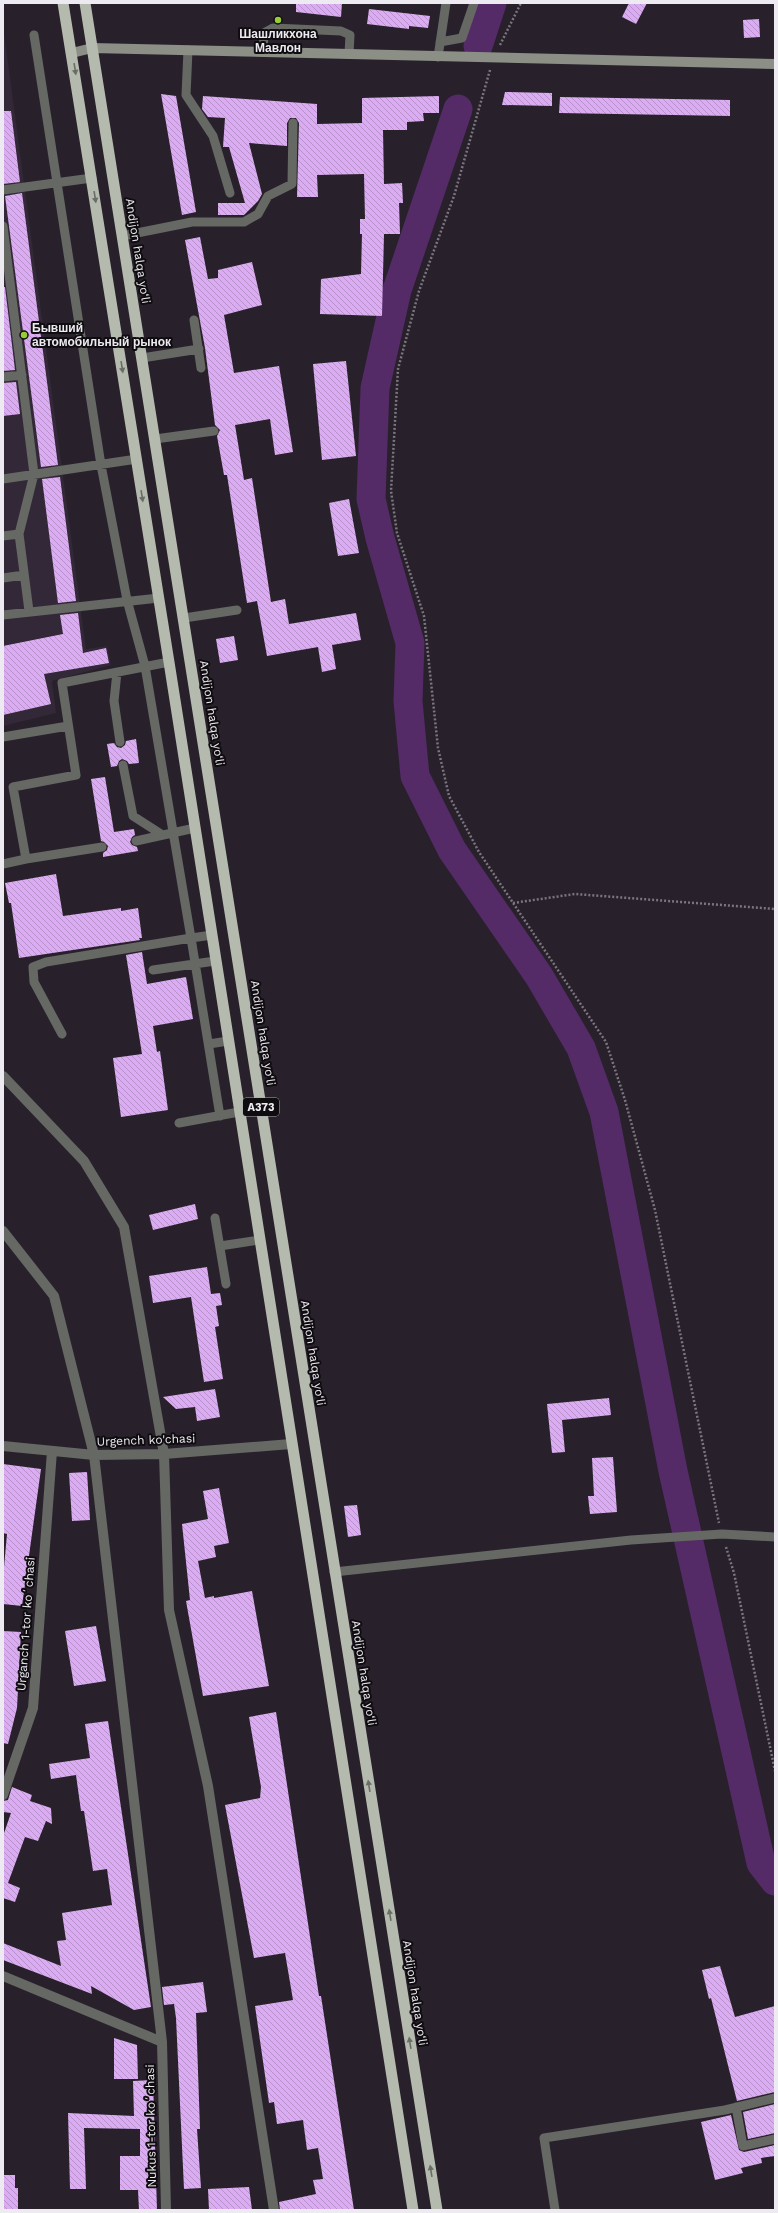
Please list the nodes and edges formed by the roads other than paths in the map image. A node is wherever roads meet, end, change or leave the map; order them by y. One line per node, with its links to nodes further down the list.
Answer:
1 (63, 3): 10 (highway, A373)
2 (85, 3): 7 (highway, Andijon halqa yo‘li / A373)
3 (446, 3): 6 (lane)
4 (474, 3): 6 (lane)
5 (34, 35): 16 (lane)
6 (440, 42): 12 (lane)
7 (92, 48): 8 (main road); 10 (main road); 20 (highway, Andijon halqa yo‘li / A373)
8 (188, 50): 9 (main road); 18 (lane)
9 (262, 52): 11 (main road); 11 (lane)
10 (72, 53): 15 (highway, A373, one-way to 15)
11 (349, 54): 12 (main road)
12 (438, 57): 13 (main road)
13 (775, 64)
14 (292, 123): 20 (lane)
15 (92, 178): 16 (lane); 29 (highway, A373, one-way to 29)
16 (57, 183): 17 (lane); 30 (lane)
17 (3, 190)
18 (230, 193)
19 (3, 226): 25 (lane)
20 (122, 236): 23 (highway, Andijon halqa yo‘li / A373)
21 (194, 320): 22 (lane)
22 (198, 349): 23 (lane); 24 (lane)
23 (142, 358): 28 (highway, Andijon halqa yo‘li / A373)
24 (201, 368)
25 (22, 375): 26 (lane); 31 (lane)
26 (3, 377)
27 (214, 430): 28 (lane)
28 (155, 439): 42 (highway, Andijon halqa yo‘li / A373)
29 (137, 459): 30 (lane); 37 (highway, A373, one-way to 37)
30 (101, 465): 31 (lane); 38 (lane)
31 (34, 474): 32 (lane); 33 (lane)
32 (3, 479)
33 (19, 534): 34 (lane); 35 (lane)
34 (3, 536)
35 (24, 575): 36 (lane); 40 (lane)
36 (3, 578)
37 (159, 598): 38 (lane); 43 (highway, A373)
38 (127, 600): 40 (lane); 44 (lane)
39 (236, 610): 42 (lane)
40 (29, 611): 41 (lane)
41 (3, 615)
42 (184, 618): 82 (highway, Andijon halqa yo‘li / A373)
43 (169, 662): 44 (lane); 52 (highway, A373)
44 (144, 666): 45 (lane); 53 (lane)
45 (118, 672): 46 (lane); 48 (lane)
46 (68, 726): 47 (lane); 50 (lane)
47 (3, 737)
48 (120, 742)
49 (124, 765): 54 (lane)
50 (13, 787): 51 (lane); 57 (lane)
51 (3, 789)
52 (195, 828): 53 (lane); 59 (highway, A373)
53 (173, 832): 54 (lane); 60 (lane)
54 (161, 834): 55 (lane)
55 (136, 841)
56 (102, 847): 57 (lane)
57 (26, 859): 58 (lane)
58 (3, 864)
59 (212, 935): 60 (lane); 61 (highway, A373)
60 (192, 938): 62 (lane); 64 (lane)
61 (216, 961): 62 (lane); 65 (highway, A373)
62 (196, 964): 63 (lane); 66 (lane)
63 (153, 970)
64 (62, 1034)
65 (228, 1041): 66 (lane); 68 (highway, A373)
66 (209, 1044): 69 (lane)
67 (3, 1076): 79 (street)
68 (239, 1112): 69 (lane); 73 (highway, A373)
69 (220, 1116): 70 (lane)
70 (179, 1123)
71 (215, 1218): 74 (lane)
72 (3, 1231): 80 (street, Nukus 1-tor koʻchasi)
73 (259, 1240): 74 (lane); 76 (highway, A373)
74 (220, 1246): 75 (lane)
75 (226, 1284)
76 (291, 1444): 79 (street, Urgench ko'chasi); 91 (highway, A373)
77 (3, 1446): 78 (street, Urgench ko'chasi)
78 (52, 1451): 80 (street, Urgench ko'chasi); 83 (street, Urganch 1-tor koʻchasi)
79 (164, 1454): 80 (street, Urgench ko'chasi); 90 (street)
80 (94, 1455): 85 (street, Nukus 1-tor koʻchasi)
81 (775, 1537): 82 (lane)
82 (334, 1572): 92 (highway, Andijon halqa yo‘li / A373, one-way to 82)
83 (3, 1795)
84 (3, 1976): 85 (street)
85 (162, 2042): 89 (street, Nukus 1-tor koʻchasi)
86 (775, 2098): 87 (lane)
87 (736, 2107): 88 (lane); 93 (lane)
88 (775, 2139)
89 (166, 2210)
90 (274, 2210)
91 (413, 2210)
92 (437, 2210)
93 (555, 2210)

